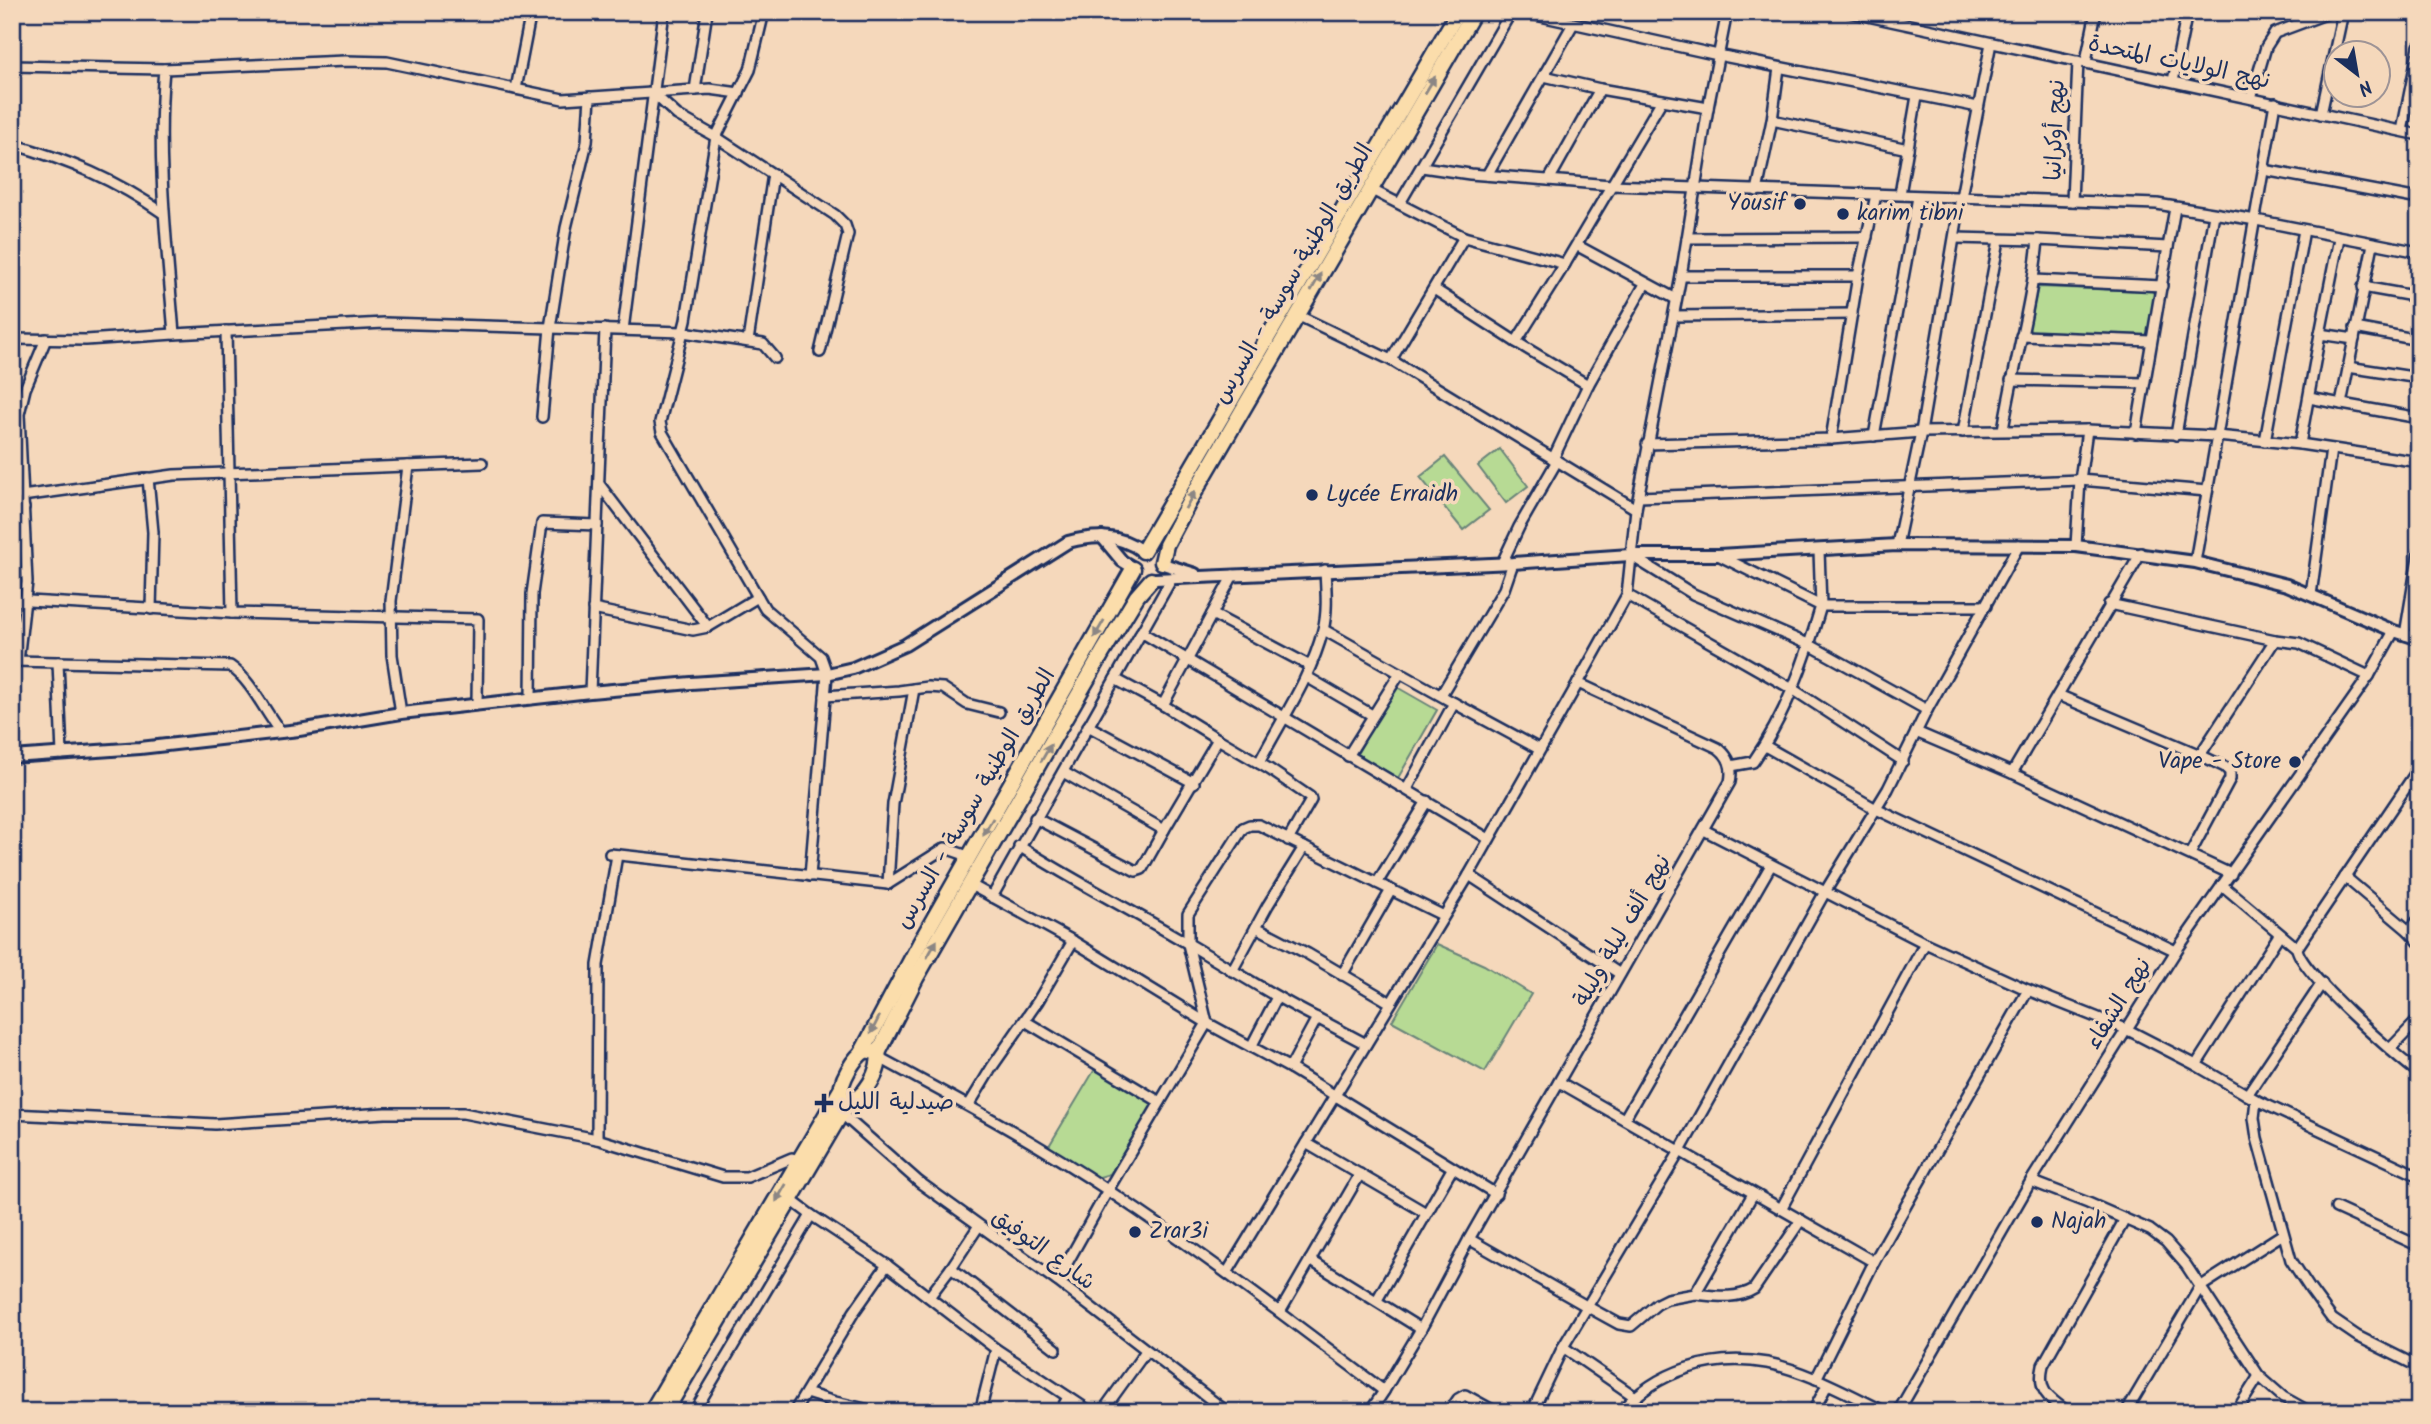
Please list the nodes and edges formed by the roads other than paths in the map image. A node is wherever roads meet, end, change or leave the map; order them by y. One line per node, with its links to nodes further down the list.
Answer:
1 (531, 12): 25 (street)
2 (664, 12): 28 (street)
3 (708, 12): 27 (street)
4 (765, 12): 29 (street)
5 (1458, 12): 151 (highway, الطريق الوطنية سوسة - السرس)
6 (1474, 12): 50 (highway, الطريق الوطنية سوسة - السرس, one-way to 6)
7 (1511, 12): 44 (street)
8 (1522, 12): 15 (street)
9 (1727, 12): 18 (street)
10 (1849, 12): 16 (street, نهج الولايات المتحدة)
11 (2096, 12): 19 (street, نهج أوكرانيا)
12 (2187, 12): 24 (street)
13 (2331, 12): 32 (street)
14 (2343, 12): 37 (street)
15 (1573, 24): 18 (street); 23 (street)
16 (1991, 43): 19 (street, نهج الولايات المتحدة); 35 (street)
17 (2419, 46): 39 (street)
18 (1718, 55): 21 (street); 36 (street)
19 (2082, 61): 24 (street, نهج الولايات المتحدة); 58 (street, نهج أوكرانيا)
20 (12, 66): 22 (street)
21 (1779, 68): 30 (street); 38 (street)
22 (164, 69): 25 (street); 61 (street)
23 (1544, 76): 26 (street); 47 (street)
24 (2173, 81): 32 (street, نهج الولايات المتحدة)
25 (516, 89): 31 (street)
26 (1600, 89): 33 (street); 48 (street)
27 (695, 90): 28 (street); 29 (street)
28 (653, 93): 31 (street); 41 (street); 92 (street)
29 (738, 93): 41 (street)
30 (1917, 96): 35 (street); 43 (street)
31 (590, 97): 89 (street)
32 (2251, 98): 34 (street, نهج الولايات المتحدة)
33 (1662, 100): 36 (street); 49 (street)
34 (2275, 103): 37 (street, نهج الولايات المتحدة); 45 (street)
35 (1978, 107): 56 (street)
36 (1708, 108): 51 (street)
37 (2321, 114): 39 (street, نهج الولايات المتحدة)
38 (1772, 120): 43 (street); 52 (street)
39 (2402, 131): 40 (street, نهج الولايات المتحدة)
40 (2419, 135)
41 (716, 137): 46 (street); 94 (street)
42 (12, 144): 61 (street)
43 (1908, 149): 53 (street)
44 (1423, 167): 47 (street); 59 (street)
45 (2264, 170): 57 (street); 63 (street)
46 (773, 174): 102 (street); 105 (street)
47 (1488, 175): 48 (street)
48 (1549, 180): 49 (street)
49 (1611, 185): 51 (street); 73 (street)
50 (1370, 189): 59 (street); 87 (highway, الطريق الوطنية سوسة - السرس, one-way to 50)
51 (1695, 189): 52 (street); 68 (street)
52 (1757, 191): 54 (street)
53 (1900, 194): 54 (street); 55 (street)
54 (1876, 195): 66 (street)
55 (1918, 197): 56 (street); 123 (street)
56 (1961, 197): 58 (street); 69 (street)
57 (2419, 199)
58 (2073, 201): 60 (street)
59 (1400, 203): 65 (street)
60 (2175, 208): 62 (street); 74 (street)
61 (163, 213): 95 (street)
62 (2214, 214): 63 (street); 122 (street)
63 (2256, 220): 64 (street); 124 (street)
64 (2304, 230): 67 (street); 126 (street)
65 (1464, 237): 76 (street); 83 (street)
66 (1867, 237): 68 (street); 78 (street)
67 (2339, 237): 72 (street); 96 (street)
68 (1687, 238): 77 (street)
69 (1955, 238): 70 (street); 119 (street)
70 (1999, 240): 71 (street); 120 (street)
71 (2038, 240): 74 (street); 79 (street)
72 (2373, 244): 75 (street); 82 (street)
73 (1578, 246): 76 (street); 80 (street)
74 (2168, 247): 81 (street)
75 (2419, 252)
76 (1566, 264): 104 (street)
77 (1681, 276): 78 (street); 85 (street)
78 (1858, 276): 86 (street)
79 (2034, 280): 81 (street); 97 (street)
80 (1645, 284): 85 (street); 112 (street)
81 (2162, 286): 103 (street)
82 (2363, 287): 84 (street); 90 (street)
83 (1434, 289): 104 (street); 107 (street)
84 (2419, 297)
85 (1676, 299): 88 (street)
86 (1852, 314): 88 (street); 125 (street)
87 (1297, 316): 107 (street); 158 (highway, الطريق الوطنية سوسة - السرس, one-way to 87)
88 (1674, 317): 127 (street)
89 (550, 328): 91 (street); 93 (street); 115 (street)
90 (2355, 328): 100 (street); 101 (street)
91 (605, 330): 92 (street); 138 (street)
92 (623, 330): 94 (street)
93 (226, 331): 95 (street); 135 (street)
94 (683, 332): 102 (street); 168 (street)
95 (174, 334): 99 (street)
96 (2320, 334): 100 (street); 113 (street)
97 (2021, 337): 103 (street); 110 (street)
98 (12, 339): 99 (street)
99 (46, 339): 133 (street)
100 (2354, 339): 108 (street)
101 (2419, 340)
102 (748, 341): 106 (street)
103 (2151, 341): 111 (street)
104 (1516, 342): 112 (street)
105 (820, 352)
106 (775, 358)
107 (1391, 360): 130 (street)
108 (2348, 367): 109 (street); 114 (street)
109 (2419, 378)
110 (2011, 380): 111 (street); 117 (street)
111 (2144, 383): 121 (street)
112 (1588, 384): 130 (street)
113 (2309, 398): 114 (street); 128 (street)
114 (2341, 404): 116 (street)
115 (542, 417)
116 (2419, 418)
117 (2003, 430): 118 (street); 120 (street)
118 (2087, 430): 121 (street); 137 (street)
119 (1921, 432): 120 (street); 123 (street); 139 (street)
120 (1963, 432)
121 (2136, 433): 122 (street)
122 (2176, 435): 124 (street)
123 (1874, 436): 125 (street)
124 (2217, 436): 126 (street); 140 (street)
125 (1831, 439): 127 (street)
126 (2265, 441): 128 (street)
127 (1647, 444): 142 (street)
128 (2300, 444): 129 (street)
129 (2331, 449): 131 (street); 167 (street)
130 (1555, 460): 144 (street); 159 (street)
131 (2419, 462)
132 (482, 463): 134 (street)
133 (16, 466): 141 (street)
134 (408, 466): 135 (street); 178 (street)
135 (229, 472): 136 (street); 176 (street)
136 (148, 478): 141 (street); 174 (street)
137 (2080, 481): 139 (street); 140 (street); 150 (street)
138 (598, 483): 146 (street); 179 (street)
139 (1908, 489): 142 (street); 148 (street)
140 (2207, 491): 157 (street)
141 (22, 496): 143 (street)
142 (1639, 497): 144 (street)
143 (24, 508): 145 (street); 170 (street)
144 (1636, 509): 155 (street)
145 (12, 516)
146 (597, 525): 175 (street); 202 (street)
147 (1102, 537): 151 (street); 160 (street); 191 (street)
148 (1897, 545): 149 (street); 152 (street)
149 (2019, 545): 150 (street); 173 (street)
150 (2076, 546): 154 (street)
151 (1142, 551): 158 (highway); 160 (highway)
152 (1819, 551): 156 (street); 172 (street)
153 (2419, 551): 182 (street, نهج الشفاء)
154 (2141, 553): 157 (street); 171 (street)
155 (1630, 555): 156 (street); 159 (street); 166 (street); 185 (street)
156 (1718, 555): 172 (street)
157 (2194, 562): 167 (street)
158 (1162, 563): 162 (street); 165 (highway)
159 (1507, 563): 161 (street); 199 (street)
160 (1132, 568): 165 (highway); 239 (highway, الطريق الوطنية سوسة - السرس, one-way to 239)
161 (1325, 570): 163 (street); 180 (street)
162 (1201, 575): 163 (street); 164 (street)
163 (1233, 575): 177 (street)
164 (1172, 578): 165 (street); 181 (street)
165 (1153, 579): 247 (highway, الطريق الوطنية سوسة - السرس, one-way to 165)
166 (1627, 595): 195 (street); 197 (street)
167 (2311, 595): 182 (street)
168 (758, 597): 179 (street); 191 (street)
169 (12, 600): 170 (street)
170 (26, 601): 174 (street); 187 (street)
171 (2109, 604): 184 (street); 200 (street)
172 (1821, 606): 173 (street); 185 (street)
173 (1986, 606): 206 (street)
174 (151, 609): 176 (street)
175 (593, 609): 179 (street); 198 (street)
176 (232, 613): 178 (street)
177 (1212, 614): 186 (street); 189 (street)
178 (391, 616): 204 (street); 208 (street)
179 (708, 627)
180 (1324, 630): 189 (street); 190 (street)
181 (1141, 632): 186 (street); 194 (street)
182 (2399, 633): 183 (street); 192 (street, نهج الشفاء)
183 (2419, 639)
184 (2275, 640): 192 (street); 218 (street)
185 (1810, 645): 197 (street); 206 (street)
186 (1186, 659): 205 (street); 210 (street)
187 (15, 662): 188 (street)
188 (58, 662): 212 (street); 217 (street)
189 (1310, 666): 193 (street)
190 (1400, 673): 199 (street); 209 (street)
191 (827, 674): 198 (street); 201 (street)
192 (2369, 676): 241 (street, نهج الشفاء)
193 (1307, 677): 209 (street); 210 (street)
194 (1115, 679): 205 (street); 211 (street)
195 (1578, 683): 216 (street); 223 (street)
196 (914, 689): 201 (street); 207 (street); 246 (street)
197 (1794, 690): 215 (street); 221 (street)
198 (590, 692): 202 (street)
199 (1441, 695): 203 (street)
200 (2058, 695): 218 (street); 226 (street)
201 (825, 696): 243 (street)
202 (531, 698): 204 (street)
203 (1454, 703): 216 (street); 228 (street)
204 (477, 704): 208 (street)
205 (1163, 705): 214 (street)
206 (1927, 710): 213 (street)
207 (999, 712)
208 (401, 713): 212 (street)
209 (1372, 715): 219 (street)
210 (1284, 716): 219 (street); 222 (street)
211 (1088, 726): 225 (street); 227 (street)
212 (281, 732): 217 (street)
213 (1916, 732): 221 (street); 226 (street)
214 (1218, 739): 222 (street); 227 (street)
215 (1765, 746): 223 (street); 230 (street)
216 (1539, 750): 234 (street)
217 (62, 754): 220 (street)
218 (2200, 755): 238 (street)
219 (1348, 756): 228 (street)
220 (12, 757)
221 (1903, 761): 230 (street)
222 (1259, 763): 235 (street)
223 (1731, 766): 233 (street, نهج ألف ليلة وليلة)
224 (2419, 768): 244 (street)
225 (1063, 772): 231 (street); 232 (street)
226 (2012, 773): 238 (street)
227 (1194, 783): 232 (street)
228 (1407, 789): 229 (street)
229 (1427, 801): 234 (street); 245 (street)
230 (1876, 810): 250 (street); 262 (street)
231 (1035, 818): 232 (street); 236 (street)
232 (1164, 830)
233 (1704, 830): 240 (street); 264 (street, نهج ألف ليلة وليلة)
234 (1489, 839): 242 (street)
235 (1288, 840): 237 (street); 260 (street)
236 (1019, 846): 251 (street); 260 (street)
237 (1304, 847): 245 (street); 254 (street)
238 (2190, 854): 241 (street)
239 (971, 857): 246 (street); 278 (highway, الطريق الوطنية سوسة - السرس, one-way to 278)
240 (1772, 866): 250 (street); 290 (street)
241 (2231, 874): 248 (street, نهج الشفاء)
242 (1469, 875): 252 (street); 264 (street)
243 (810, 876): 246 (street); 291 (street)
244 (2345, 877): 255 (street); 261 (street)
245 (1377, 883): 249 (street)
246 (888, 884)
247 (969, 884): 251 (street); 279 (highway, الطريق الوطنية سوسة - السرس, one-way to 247)
248 (2222, 885): 256 (street); 262 (street, نهج الشفاء)
249 (1391, 890): 252 (street); 265 (street)
250 (1825, 891): 259 (street); 293 (street)
251 (992, 897): 257 (street)
252 (1442, 915): 269 (street)
253 (2419, 919): 255 (street)
254 (1255, 927): 263 (street); 265 (street)
255 (2409, 931): 258 (street)
256 (2279, 935): 261 (street); 280 (street)
257 (1073, 941): 272 (street); 273 (street)
258 (2419, 942)
259 (1925, 943): 267 (street); 304 (street)
260 (1188, 944): 263 (street); 273 (street)
261 (2297, 948): 266 (street)
262 (2176, 951): 274 (street, نهج الشفاء)
263 (1231, 971): 268 (street)
264 (1620, 974): 283 (street, نهج ألف ليلة وليلة)
265 (1342, 975): 269 (street)
266 (2322, 983): 277 (street); 285 (street)
267 (2028, 990): 274 (street); 314 (street)
268 (1277, 997): 270 (street); 276 (street)
269 (1391, 1003): 275 (street)
270 (1317, 1018): 275 (street); 281 (street)
271 (2419, 1020): 277 (street)
272 (1025, 1021): 286 (street); 288 (street)
273 (1207, 1023): 276 (street); 286 (street)
274 (2126, 1029): 280 (street); 298 (street, نهج الشفاء)
275 (1366, 1045): 284 (street)
276 (1251, 1047): 281 (street)
277 (2390, 1049): 282 (street)
278 (862, 1052): 279 (highway); 287 (highway, الطريق الوطنية سوسة - السرس)
279 (879, 1056): 287 (highway, الطريق الوطنية سوسة - السرس); 288 (street)
280 (2196, 1065): 285 (street)
281 (1290, 1068): 284 (street)
282 (2419, 1073)
283 (1559, 1082): 290 (street); 300 (street, نهج ألف ليلة وليلة)
284 (1335, 1097): 292 (street); 295 (street)
285 (2251, 1098): 297 (street); 310 (street)
286 (1160, 1102): 299 (street)
287 (843, 1103): 294 (highway); 302 (highway); 309 (street, شارع التوفيق)
288 (969, 1105): 299 (street)
289 (12, 1114): 291 (street)
290 (1625, 1118): 293 (street)
291 (597, 1139): 294 (street)
292 (1306, 1143): 296 (street); 317 (street)
293 (1680, 1151): 301 (street); 323 (street)
294 (800, 1160): 338 (highway, one-way to 338)
295 (1452, 1168): 300 (street); 305 (street)
296 (1360, 1174): 305 (street); 313 (street)
297 (2419, 1176)
298 (2031, 1181): 307 (street); 355 (street, نهج الشفاء)
299 (1108, 1189): 317 (street); 318 (street)
300 (1496, 1194): 311 (street, نهج ألف ليلة وليلة)
301 (1753, 1194): 304 (street); 320 (street)
302 (791, 1200): 306 (street); 339 (highway)
303 (2336, 1208): 312 (street)
304 (1782, 1209): 308 (street)
305 (1426, 1213): 322 (street)
306 (811, 1215): 315 (street); 340 (street)
307 (2125, 1219): 319 (street); 356 (street)
308 (1801, 1220): 314 (street); 320 (street)
309 (978, 1227): 316 (street); 318 (street, شارع التوفيق)
310 (2283, 1234): 319 (street); 330 (street)
311 (1469, 1240): 323 (street); 325 (street, نهج ألف ليلة وليلة)
312 (2419, 1246)
313 (1310, 1260): 322 (street); 324 (street)
314 (1874, 1262): 332 (street)
315 (887, 1265): 321 (street); 335 (street)
316 (951, 1268): 321 (street); 328 (street)
317 (1227, 1273): 324 (street)
318 (1057, 1281): 329 (street, شارع التوفيق)
319 (2200, 1287): 331 (street); 357 (street)
320 (1695, 1294): 323 (street)
321 (929, 1297): 327 (street)
322 (1377, 1300): 325 (street)
323 (1588, 1307): 326 (street)
324 (1280, 1312): 334 (street)
325 (1421, 1329): 334 (street, نهج ألف ليلة وليلة)
326 (1563, 1347): 336 (street); 351 (street)
327 (996, 1349): 337 (street); 343 (street)
328 (1056, 1349)
329 (1146, 1351): 346 (street); 347 (street, شارع التوفيق)
330 (2419, 1367)
331 (2259, 1376): 358 (street); 359 (street)
332 (1816, 1379): 333 (street); 336 (street)
333 (1827, 1385): 353 (street); 354 (street)
334 (1384, 1391): 348 (street, نهج ألف ليلة وليلة)
335 (806, 1393): 341 (street); 342 (street)
336 (1634, 1396): 352 (street)
337 (1068, 1397): 344 (street); 345 (street)
338 (651, 1412)
339 (665, 1412)
340 (694, 1412)
341 (794, 1412)
342 (878, 1412)
343 (980, 1412)
344 (1060, 1412)
345 (1091, 1412)
346 (1102, 1412)
347 (1227, 1412)
348 (1370, 1412)
349 (1449, 1412): 350 (street)
350 (1496, 1412)
351 (1532, 1412)
352 (1620, 1412)
353 (1812, 1412)
354 (1886, 1412)
355 (1898, 1412)
356 (2068, 1412)
357 (2126, 1412)
358 (2236, 1412)
359 (2310, 1412)

